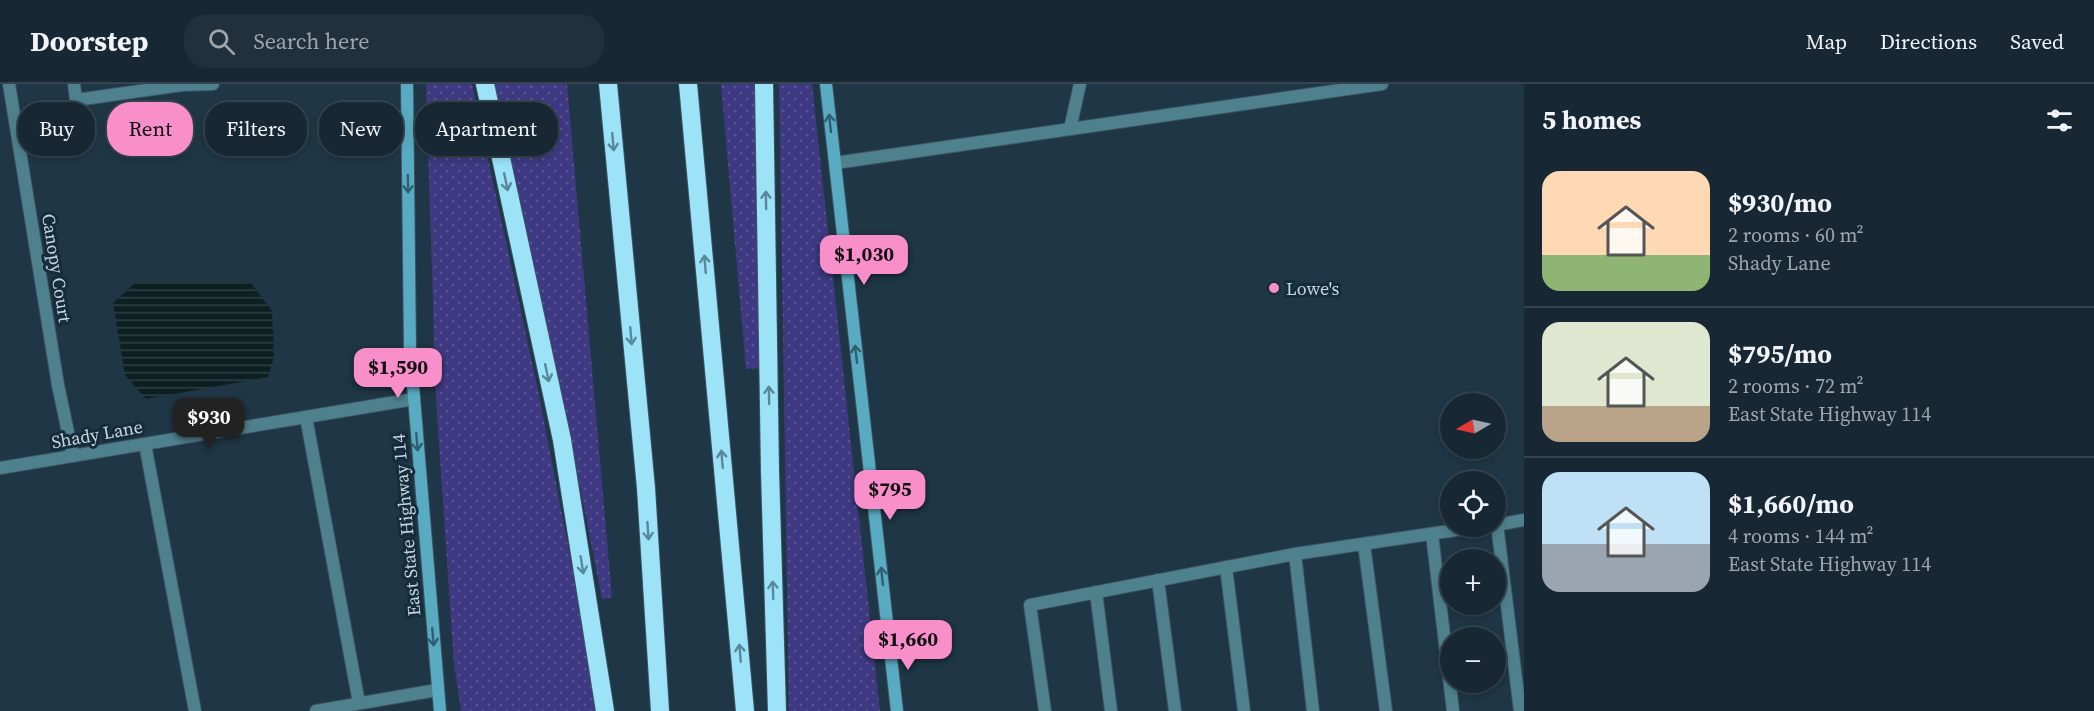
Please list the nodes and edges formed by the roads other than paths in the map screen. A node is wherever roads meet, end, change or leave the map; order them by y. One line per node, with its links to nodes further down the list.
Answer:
1 (9, 84): 18 (street, Canopy Court)
2 (74, 84): 12 (street)
3 (213, 84): 12 (street)
4 (407, 84): 15 (main road, East State Highway 114, one-way to 15)
5 (485, 84): 35 (highway, one-way to 35)
6 (608, 84): 36 (highway, one-way to 36)
7 (688, 84): 37 (highway, one-way to 7)
8 (764, 84): 38 (highway, one-way to 8)
9 (826, 84): 14 (main road, one-way to 9)
10 (1080, 84): 13 (street)
11 (1382, 84): 13 (street)
12 (153, 86)
13 (1070, 129): 14 (street)
14 (835, 163): 39 (main road, one-way to 14)
15 (414, 399): 16 (street, Shady Lane); 30 (main road, East State Highway 114, one-way to 30)
16 (306, 417): 17 (street, Shady Lane); 31 (street)
17 (145, 444): 18 (street, Shady Lane); 32 (street)
18 (73, 456): 19 (street, Shady Lane)
19 (0, 468)
20 (1524, 520): 21 (street)
21 (1506, 523)
22 (1440, 533): 23 (street)
23 (1432, 534): 25 (street); 46 (street)
24 (1498, 537): 47 (street)
25 (1364, 544): 26 (street); 45 (street)
26 (1295, 554): 27 (street); 44 (street)
27 (1226, 567): 28 (street); 43 (street)
28 (1158, 580): 29 (street); 42 (street)
29 (1096, 592): 40 (street); 41 (street)
30 (437, 690): 31 (street); 34 (main road, East State Highway 114)
31 (359, 703): 33 (street)
32 (195, 711)
33 (316, 711)
34 (440, 711)
35 (605, 711)
36 (660, 711)
37 (746, 711)
38 (777, 711)
39 (897, 711)
40 (1045, 711)
41 (1111, 711)
42 (1174, 711)
43 (1244, 711)
44 (1313, 711)
45 (1386, 711)
46 (1453, 711)
47 (1520, 711)

